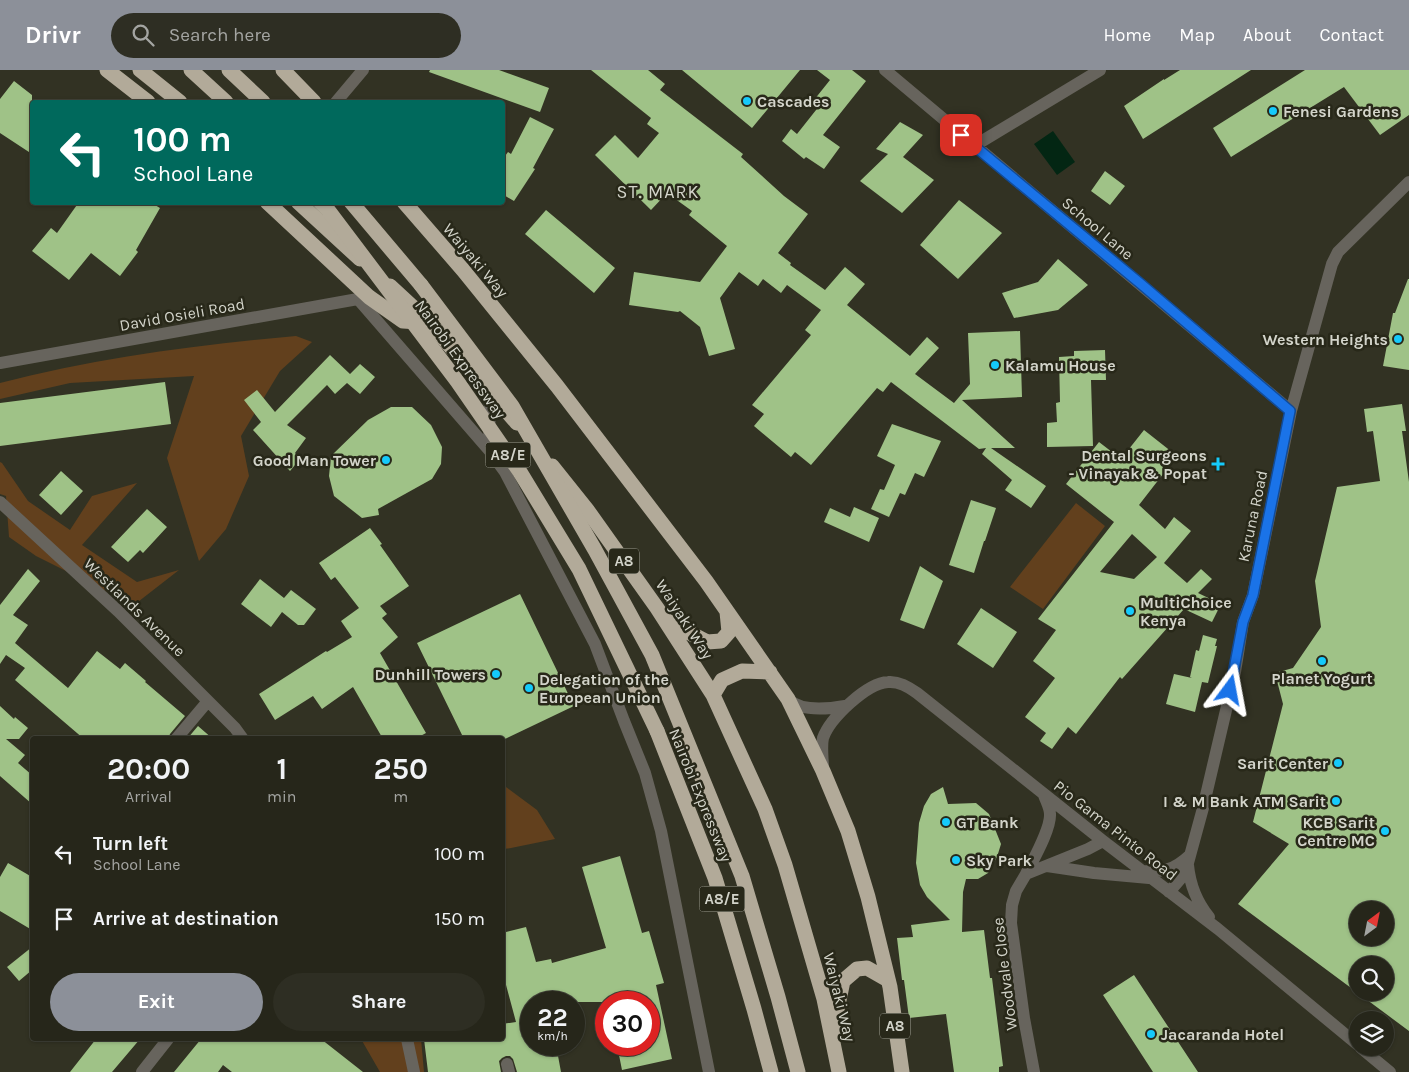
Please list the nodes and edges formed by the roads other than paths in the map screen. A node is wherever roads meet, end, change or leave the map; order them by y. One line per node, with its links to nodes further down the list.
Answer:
1 (107, 70): 9 (highway)
2 (140, 70): 10 (highway)
3 (191, 70): 11 (highway)
4 (230, 70): 12 (highway)
5 (283, 70): 13 (highway)
6 (363, 70): 14 (street)
7 (885, 70): 15 (street, School Lane)
8 (1100, 70): 15 (street)
9 (145, 100)
10 (178, 100)
11 (224, 100)
12 (261, 100)
13 (312, 100)
14 (338, 100)
15 (974, 146): 26 (street, School Lane)
16 (1409, 182): 26 (street, Karuna Road)
17 (270, 205): 22 (highway)
18 (301, 205): 23 (highway, Waiyaki Way / A8)
19 (323, 205): 56 (highway, Nairobi Expressway / A8/E, bridge)
20 (354, 205): 57 (highway, Nairobi Expressway / A8/E, bridge)
21 (407, 205): 29 (highway, Waiyaki Way / A8)
22 (364, 298): 23 (highway); 24 (street, David Osieli Road); 27 (street)
23 (430, 323): 25 (highway, Waiyaki Way / A8)
24 (0, 363)
25 (490, 391): 27 (street); 30 (highway, Waiyaki Way / A8)
26 (1290, 411): 41 (street, Karuna Road)
27 (489, 450): 55 (street)
28 (0, 502): 34 (street, Westlands Avenue)
29 (727, 610): 30 (highway); 31 (highway, Waiyaki Way / A8)
30 (665, 620): 32 (highway, Waiyaki Way / A8)
31 (770, 672): 32 (highway); 33 (highway, Waiyaki Way / A8)
32 (713, 695): 52 (highway, Waiyaki Way / A8)
33 (788, 699): 35 (street, Pio Gama Pinto Road); 38 (highway, Waiyaki Way / A8)
34 (208, 701): 36 (street); 37 (street, Westlands Avenue)
35 (845, 706): 38 (street, Pio Gama Pinto Road); 39 (street, Pio Gama Pinto Road)
36 (179, 736)
37 (240, 736)
38 (823, 771): 47 (highway, Waiyaki Way / A8)
39 (1043, 794): 40 (street, Pio Gama Pinto Road); 43 (street, Woodvale Close)
40 (1102, 841): 42 (street); 44 (street, Pio Gama Pinto Road)
41 (1189, 859): 44 (street); 45 (street, Karuna Road); 46 (street, Karuna Road)
42 (1047, 866): 43 (street); 44 (street)
43 (1026, 874): 59 (street, Woodvale Close)
44 (1145, 874): 45 (street, Pio Gama Pinto Road)
45 (1169, 892): 46 (street, Pio Gama Pinto Road)
46 (1218, 929): 48 (street, Pio Gama Pinto Road)
47 (888, 980): 52 (highway); 58 (highway, Waiyaki Way / A8)
48 (1349, 1038)
49 (166, 1041): 53 (street)
50 (407, 1041): 54 (street)
51 (1371, 1056): 60 (street)
52 (838, 1068)
53 (142, 1072)
54 (414, 1072)
55 (709, 1072)
56 (770, 1072)
57 (798, 1072)
58 (902, 1072)
59 (1034, 1072)
60 (1390, 1072)

